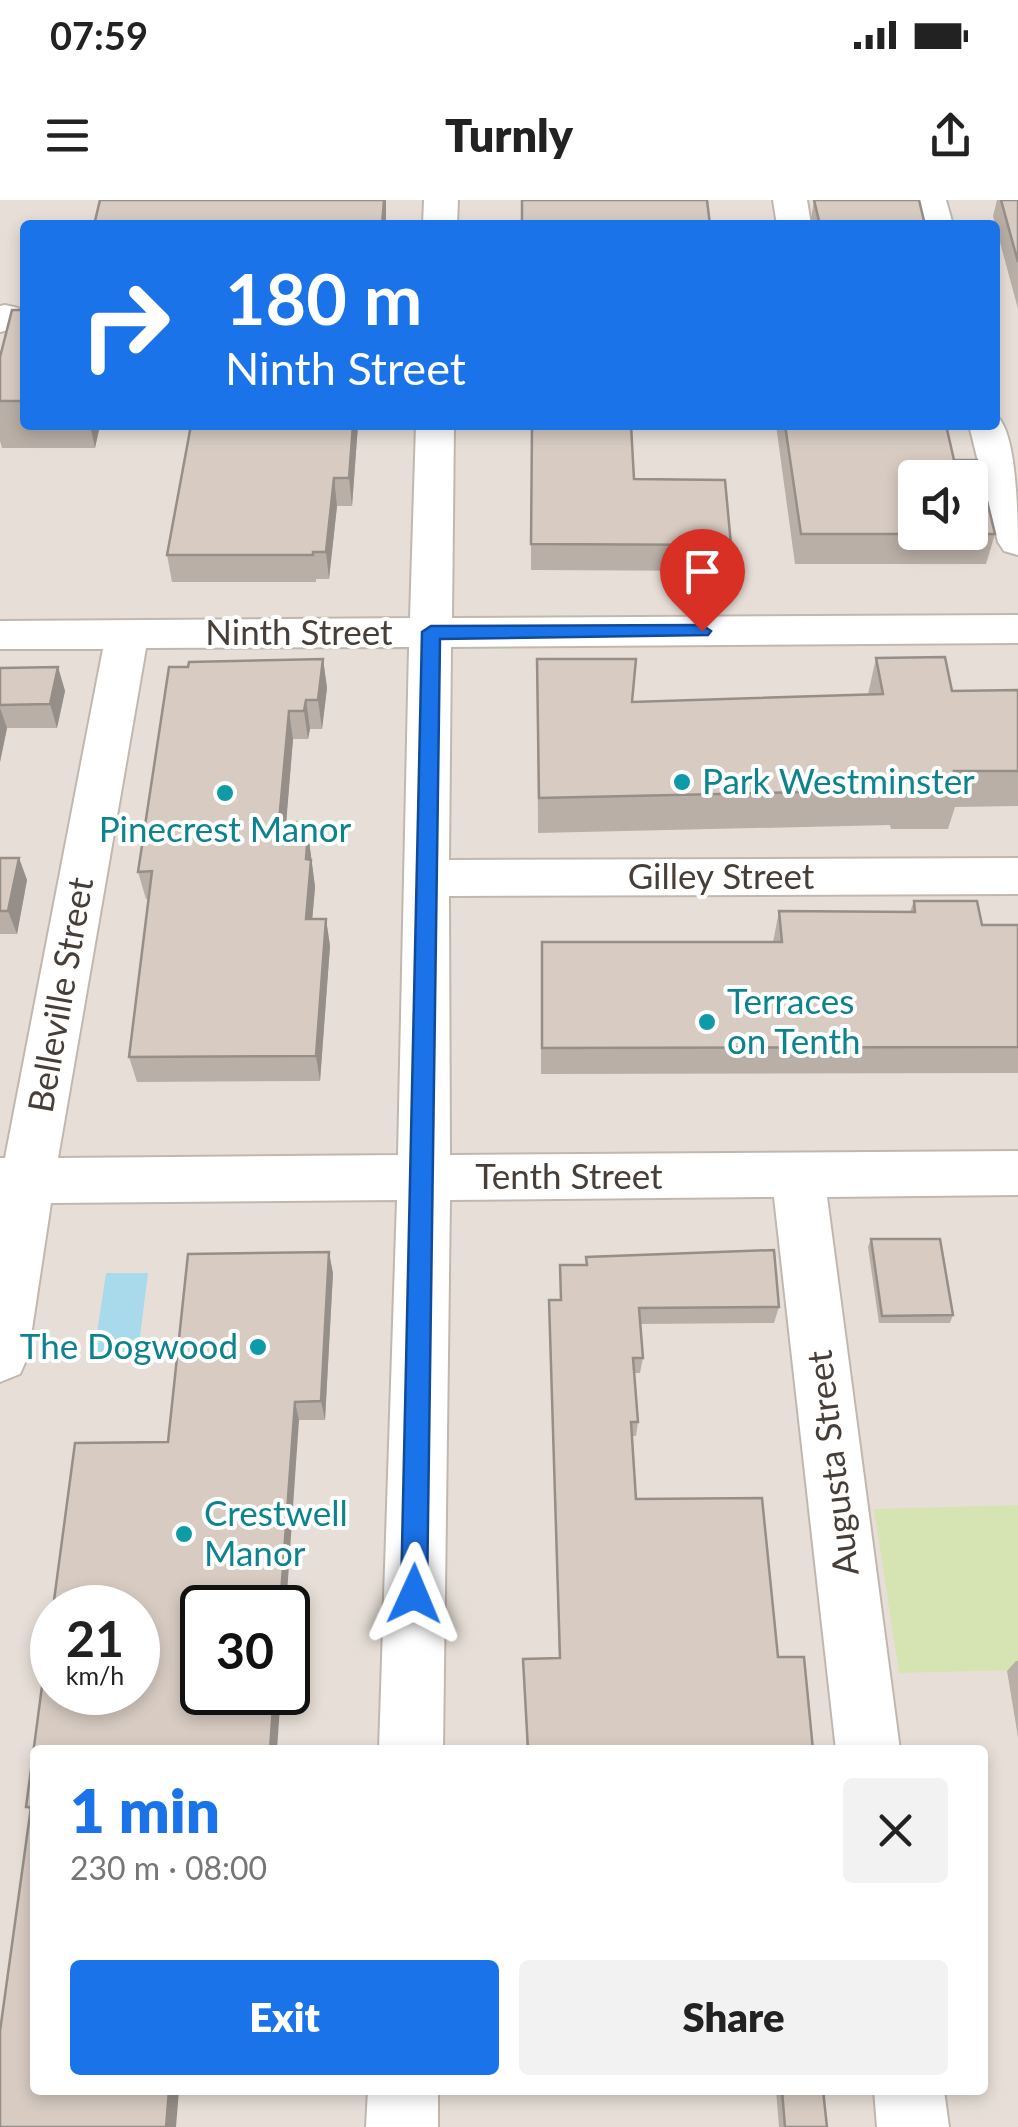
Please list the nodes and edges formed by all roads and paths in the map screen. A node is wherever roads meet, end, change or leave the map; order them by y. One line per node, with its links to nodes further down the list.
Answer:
1 (435, 430): 5 (street)
2 (989, 430): 3 (street)
3 (1018, 542)
4 (1018, 629): 5 (street, Ninth Street)
5 (431, 632): 6 (street, Ninth Street); 9 (street)
6 (127, 634): 7 (street, Ninth Street); 13 (street, Belleville Street)
7 (0, 635)
8 (1018, 876): 9 (street, Gilley Street)
9 (425, 878): 12 (street)
10 (1018, 1173): 11 (street, Tenth Street)
11 (798, 1176): 12 (street, Tenth Street); 16 (street, Augusta Street)
12 (424, 1179): 13 (street, Tenth Street); 15 (street)
13 (15, 1181): 14 (street, Belleville Street)
14 (0, 1356)
15 (411, 1745)
16 (867, 1745)
17 (402, 2095): 19 (street)
18 (910, 2095): 20 (street)
19 (402, 2127)
20 (913, 2127)

